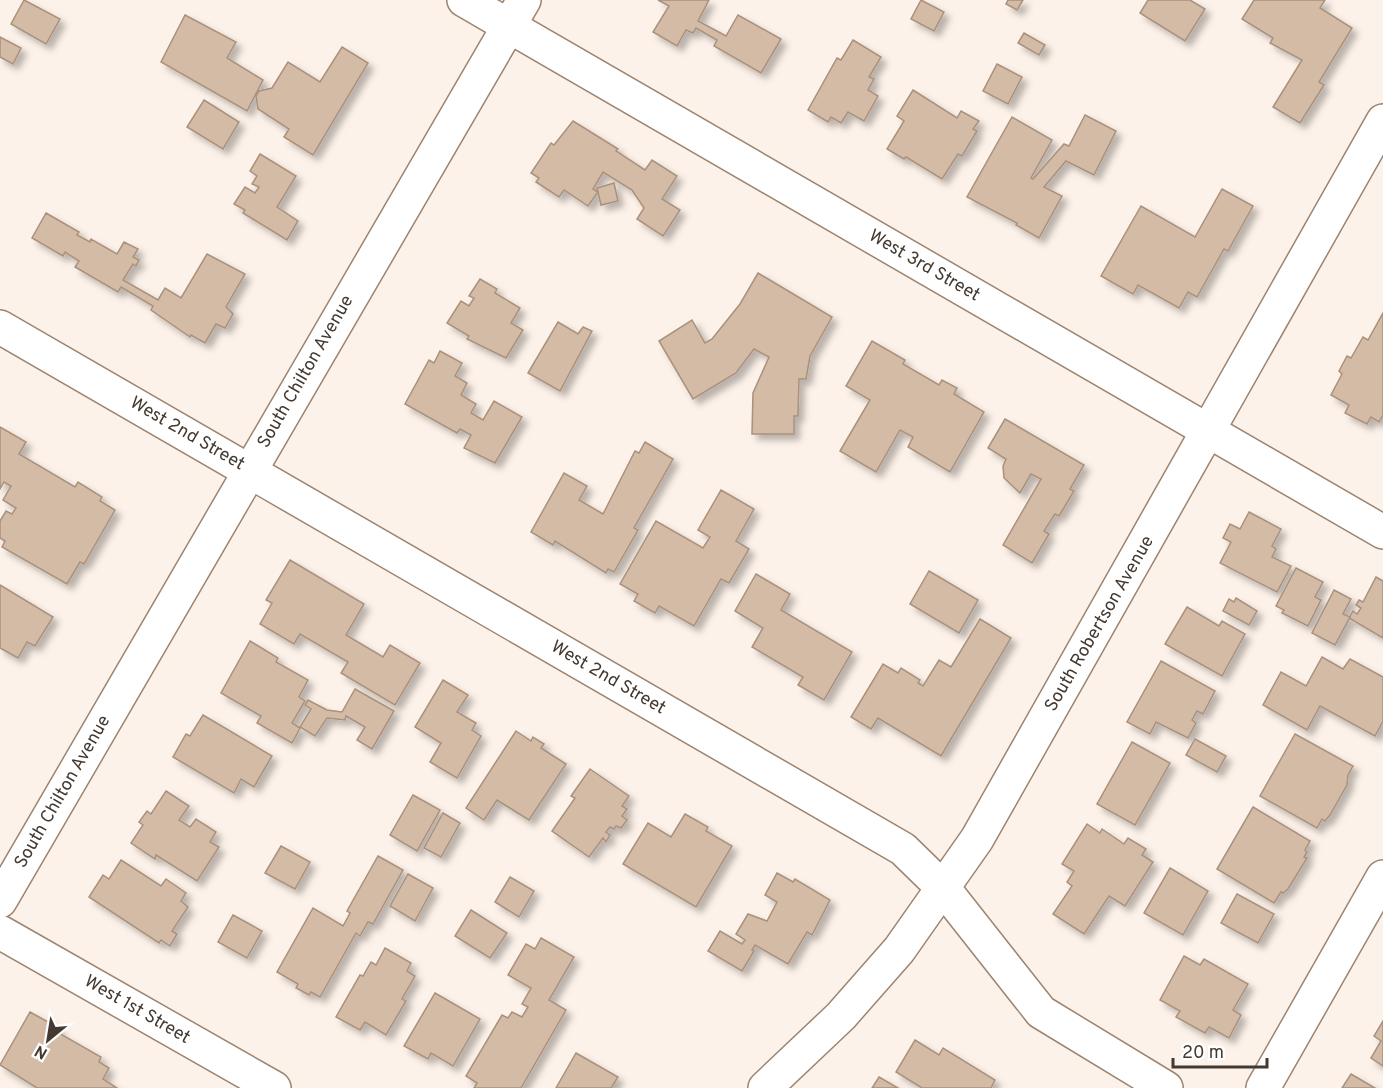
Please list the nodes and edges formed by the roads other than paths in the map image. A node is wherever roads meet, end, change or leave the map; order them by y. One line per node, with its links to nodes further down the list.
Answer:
1 (464, 0): 2 (street, West 3rd Street)
2 (517, 13): 5 (street, West 3rd Street); 6 (street, South Chilton Avenue)
3 (1383, 121): 5 (street, South Robertson Avenue)
4 (0, 327): 6 (street, West 2nd Street)
5 (1209, 431): 7 (street, West 3rd Street); 9 (street, South Robertson Avenue)
6 (250, 469): 9 (street, West 2nd Street); 10 (street, South Chilton Avenue)
7 (1383, 532)
8 (1383, 877): 15 (street)
9 (944, 889): 13 (street, South Robertson Avenue); 14 (street, West 2nd Street)
10 (0, 901)
11 (0, 932): 12 (street, West 1st Street)
12 (274, 1088)
13 (765, 1088)
14 (1166, 1088)
15 (1263, 1088)

